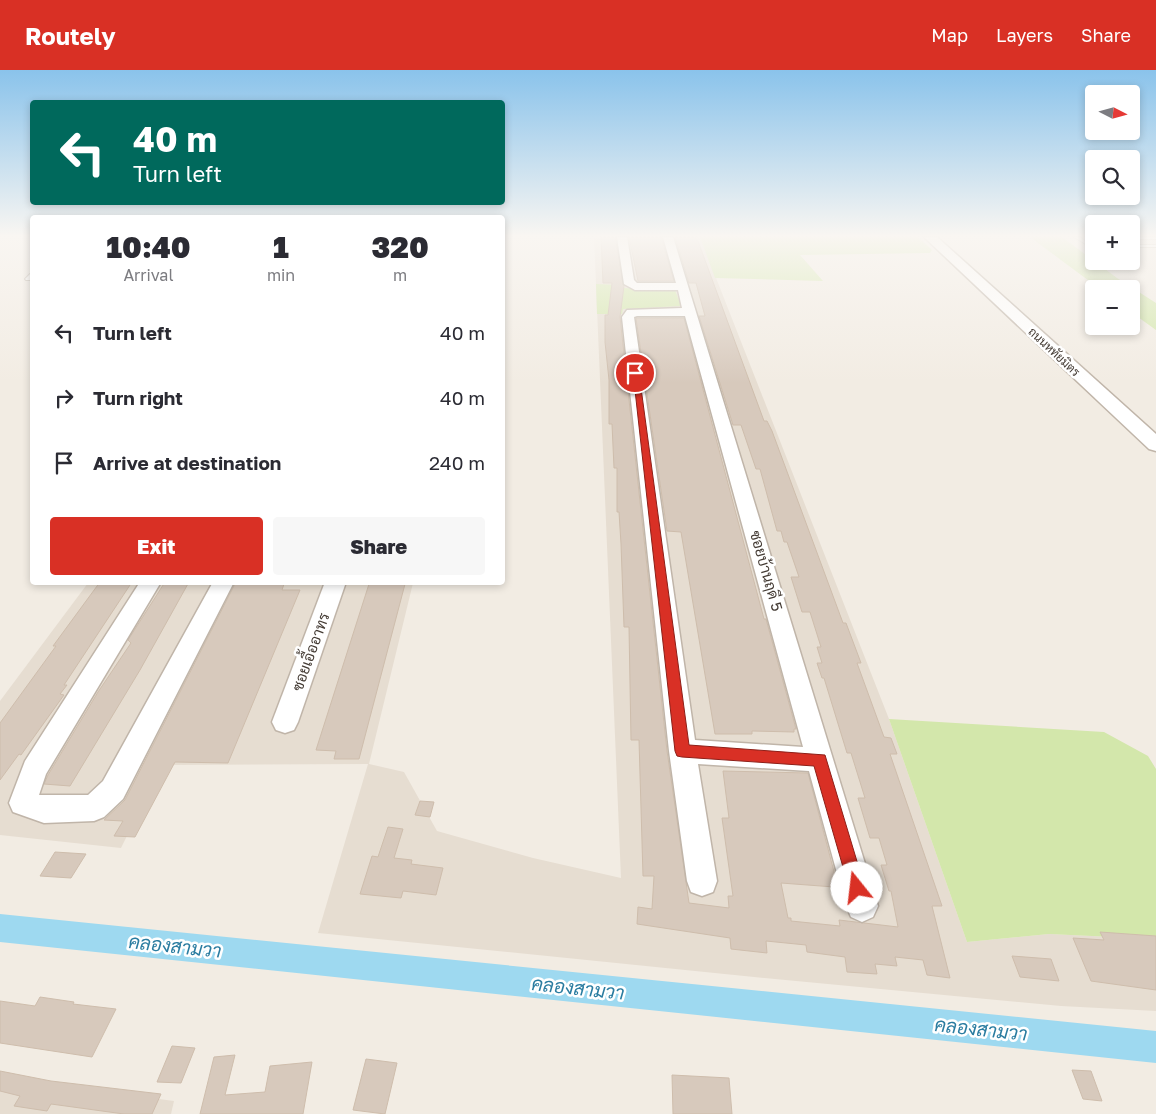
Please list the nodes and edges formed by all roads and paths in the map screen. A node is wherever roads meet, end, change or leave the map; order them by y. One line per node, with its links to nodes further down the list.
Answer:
1 (634, 286): 3 (street)
2 (983, 286): 5 (street, ถนนหทัยมิตร)
3 (683, 287): 4 (street, ซอยบ้านฤดี 5)
4 (691, 312): 10 (street); 11 (street, ซอยบ้านฤดี 5)
5 (1156, 446)
6 (149, 585): 7 (street)
7 (222, 585)
8 (335, 585): 9 (street, ซอยเอื้ออาทร)
9 (285, 722)
10 (682, 751): 11 (street); 12 (street)
11 (820, 760): 13 (street, ซอยบ้านฤดี 5)
12 (702, 881)
13 (862, 906)

